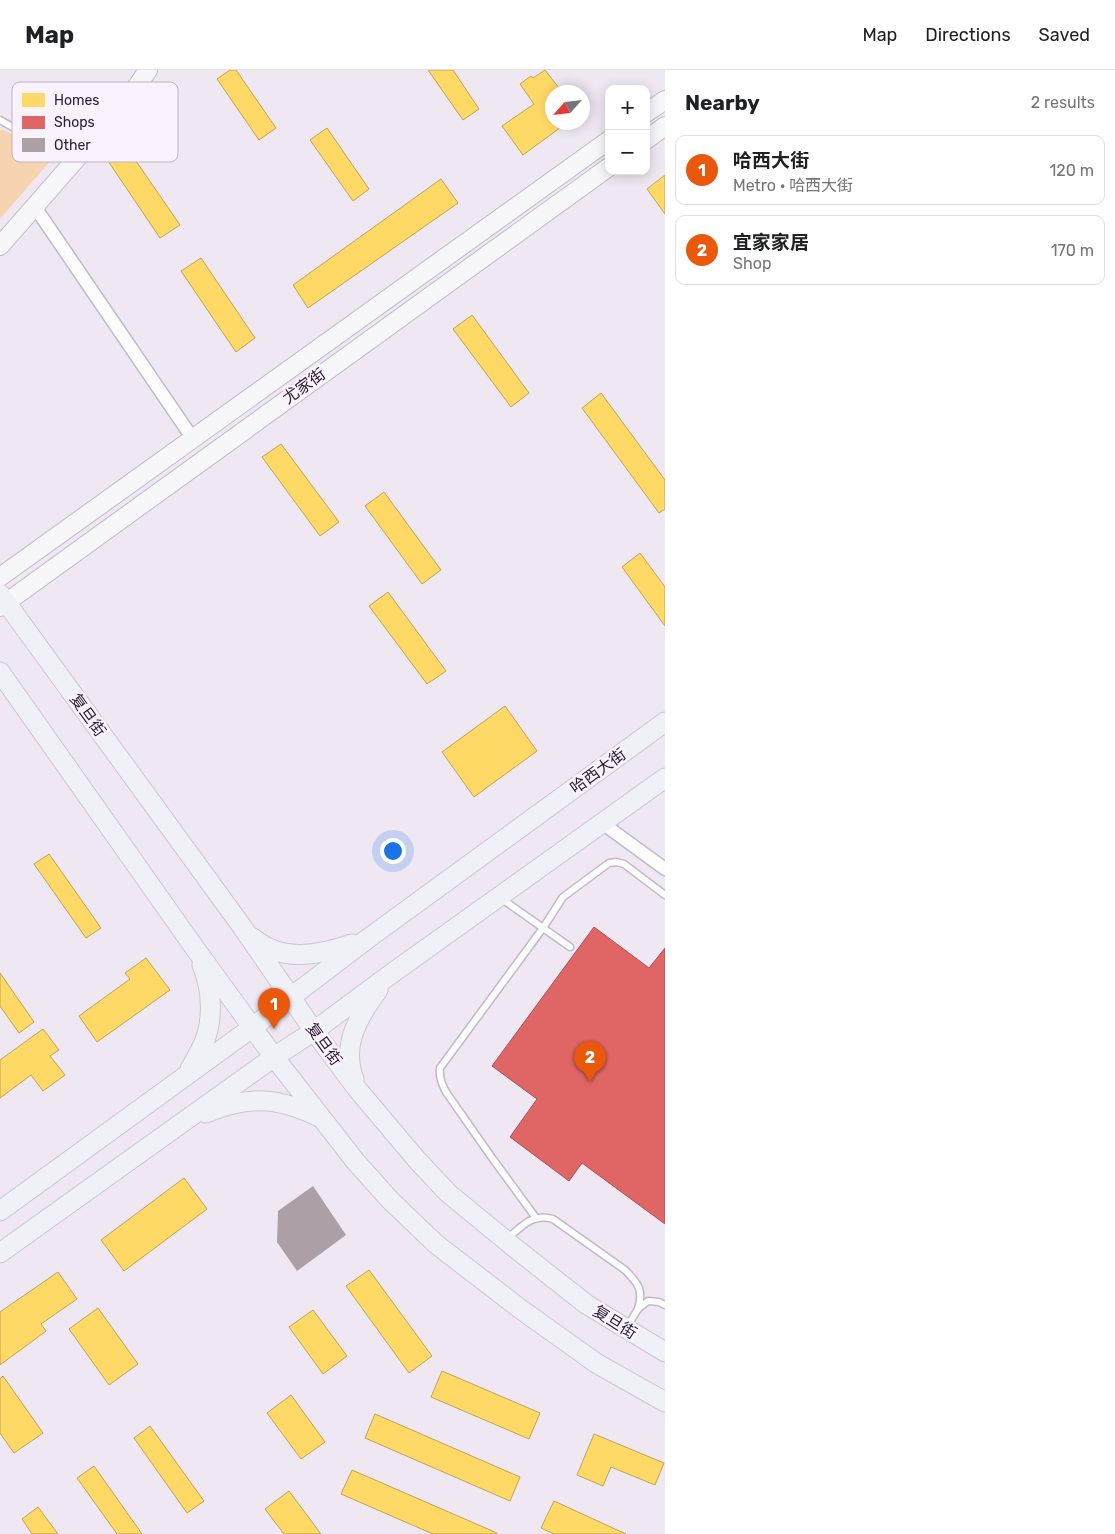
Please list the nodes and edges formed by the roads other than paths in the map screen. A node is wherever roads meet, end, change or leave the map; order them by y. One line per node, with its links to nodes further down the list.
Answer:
1 (148, 70): 2 (main road)
2 (140, 82)
3 (665, 100): 4 (main road)
4 (650, 110)
5 (0, 120): 7 (lane)
6 (665, 126): 8 (main road)
7 (12, 127)
8 (650, 137)
9 (605, 143): 14 (main road, 尤家街)
10 (74, 162): 12 (main road)
11 (605, 170): 16 (main road, 尤家街)
12 (35, 207): 13 (main road); 14 (street)
13 (0, 246)
14 (193, 438): 15 (main road, 尤家街)
15 (0, 577)
16 (2, 601): 24 (main road, 复旦街)
17 (0, 672): 27 (main road)
18 (665, 722): 26 (main road, 哈西大街)
19 (665, 778): 20 (main road)
20 (602, 823): 21 (street); 23 (main road)
21 (665, 869)
22 (665, 895): 25 (lane)
23 (499, 896): 25 (lane); 29 (main road)
24 (243, 928): 26 (main road); 30 (main road, 复旦街)
25 (543, 928): 28 (lane); 39 (lane)
26 (370, 938): 30 (main road, 哈西大街)
27 (194, 947): 31 (main road); 34 (main road)
28 (570, 947)
29 (390, 974): 32 (main road); 35 (main road)
30 (291, 996): 31 (main road, 哈西大街); 32 (main road, 复旦街)
31 (253, 1027): 33 (main road); 34 (main road, 哈西大街)
32 (314, 1031): 33 (main road); 35 (main road, 复旦街)
33 (274, 1057): 36 (main road); 37 (main road)
34 (189, 1073): 38 (main road, 哈西大街)
35 (358, 1090): 40 (main road, 复旦街)
36 (323, 1119): 37 (main road); 46 (main road)
37 (184, 1122): 41 (main road)
38 (0, 1210)
39 (536, 1218): 40 (lane); 43 (lane)
40 (505, 1240): 44 (main road, 复旦街)
41 (0, 1253)
42 (665, 1305): 43 (lane)
43 (638, 1309): 44 (lane)
44 (626, 1328): 45 (main road, 复旦街)
45 (665, 1352)
46 (665, 1402)

